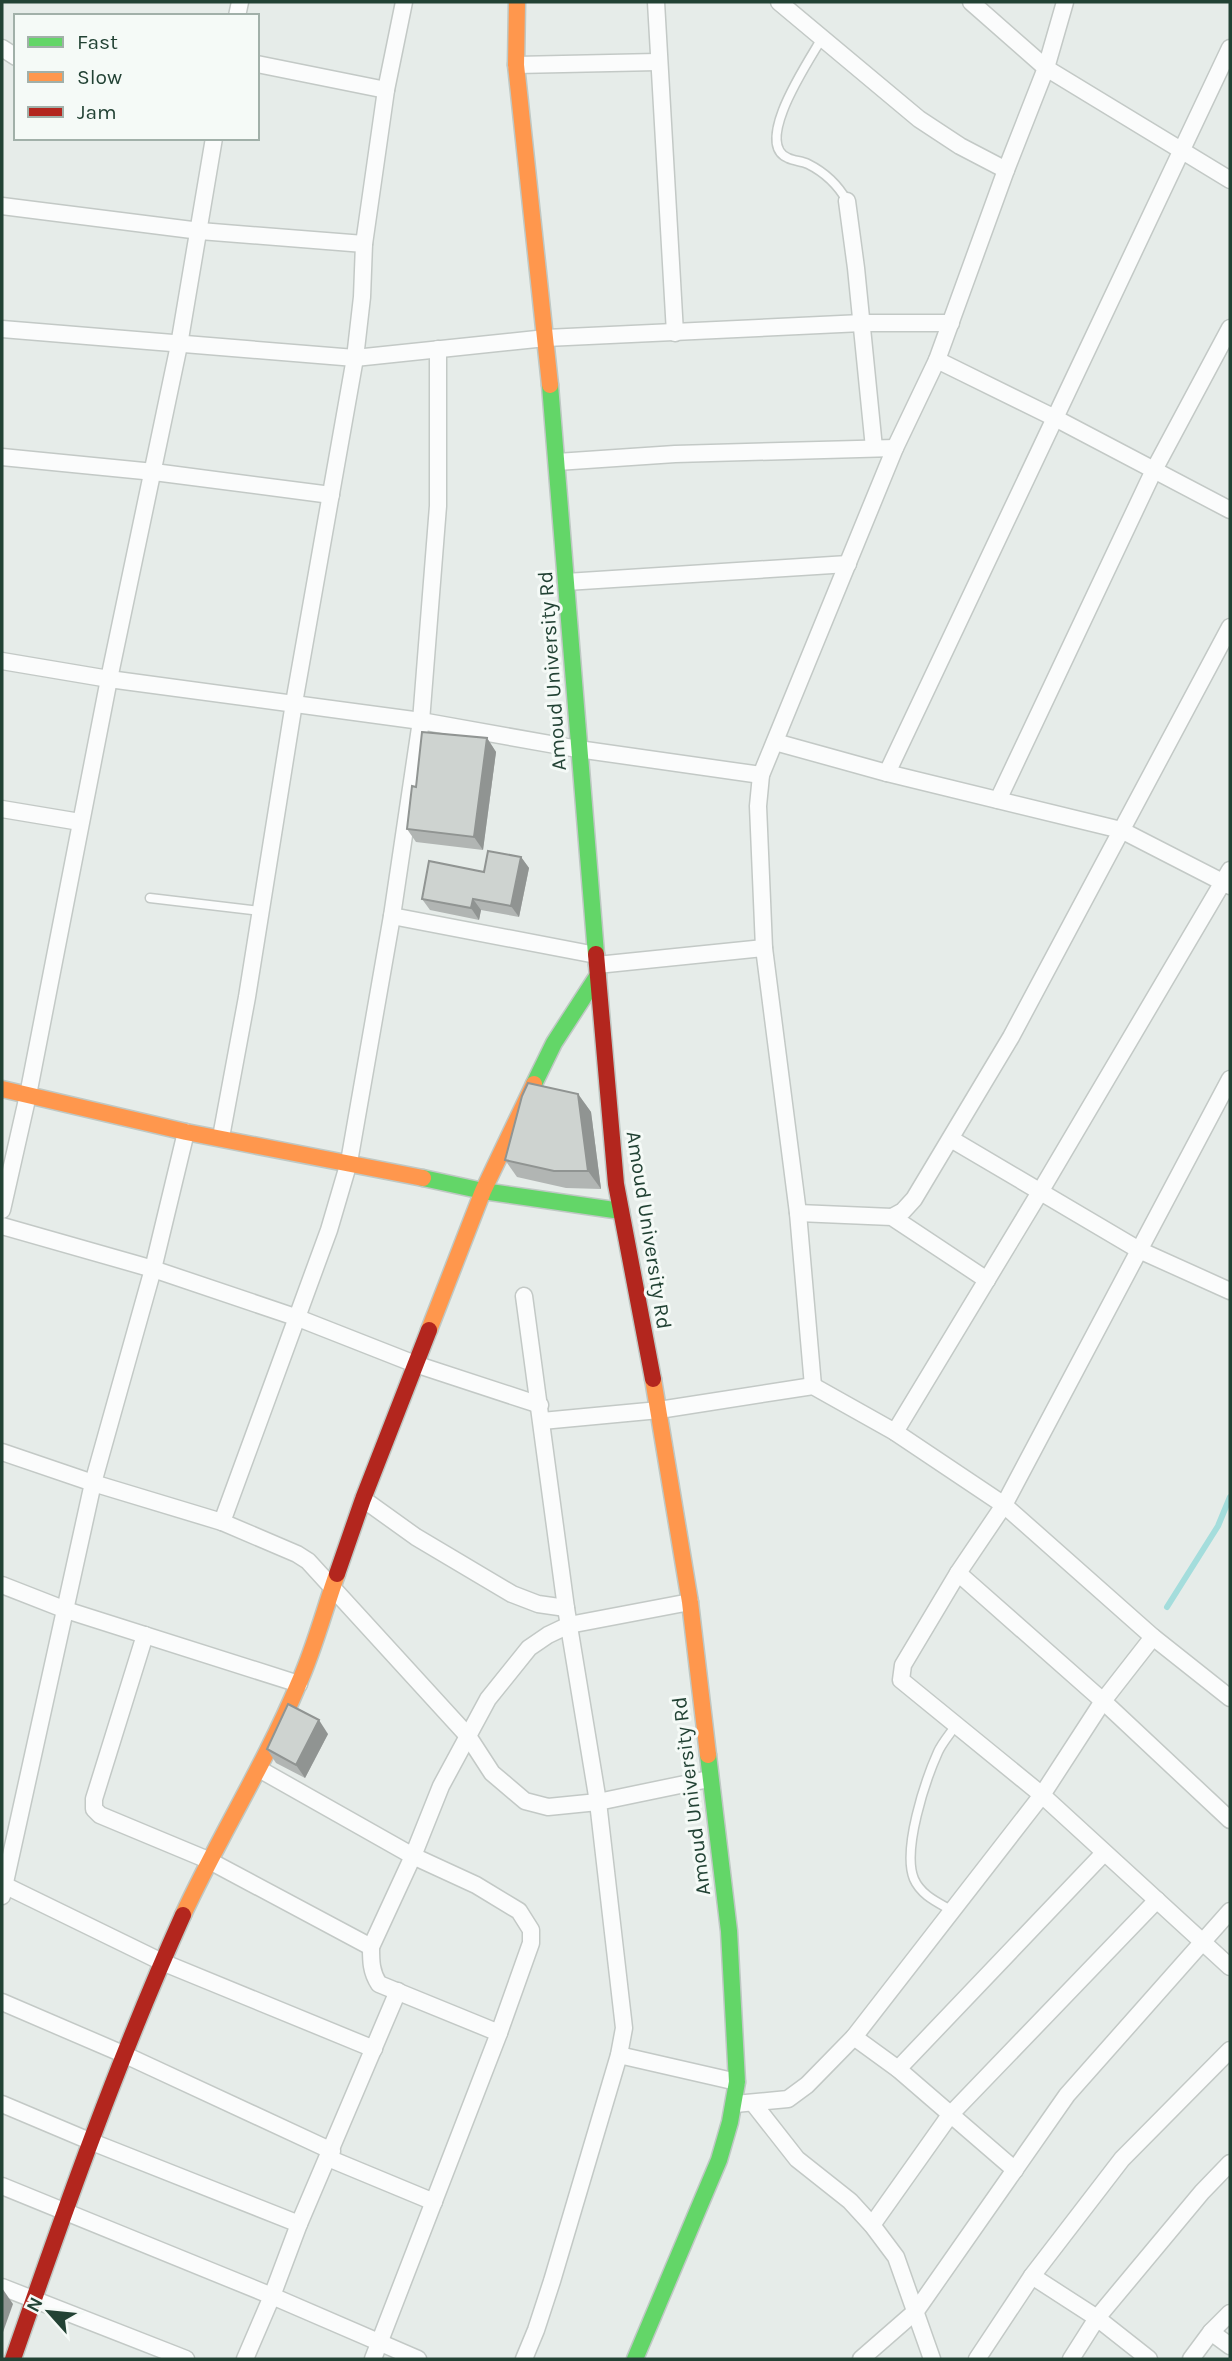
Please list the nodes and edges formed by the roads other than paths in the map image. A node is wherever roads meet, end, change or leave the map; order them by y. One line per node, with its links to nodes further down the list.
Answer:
1 (404, 2): 13 (street)
2 (517, 2): 11 (street, Amoud University Rd)
3 (656, 2): 9 (street)
4 (779, 2): 7 (street)
5 (971, 2): 12 (street)
6 (1065, 2): 12 (street)
7 (822, 38): 16 (street); 18 (lane)
8 (1230, 48): 15 (street)
9 (657, 62): 11 (street); 26 (street)
10 (259, 64): 13 (street)
11 (516, 65): 27 (street, Amoud University Rd)
12 (1046, 68): 15 (street); 16 (street)
13 (386, 90): 21 (street)
14 (214, 140): 20 (street)
15 (1182, 152): 17 (street); 32 (street)
16 (1006, 170): 23 (street)
17 (1230, 180)
18 (847, 201): 22 (street)
19 (6, 203): 20 (street)
20 (200, 231): 21 (street); 28 (street)
21 (364, 244): 30 (street)
22 (862, 323): 23 (street); 26 (street); 33 (street)
23 (951, 323): 31 (street)
24 (1230, 328): 37 (street)
25 (2, 329): 28 (street)
26 (675, 333): 27 (street)
27 (546, 338): 29 (street); 36 (street, Amoud University Rd)
28 (179, 345): 30 (street); 38 (street)
29 (438, 349): 30 (street); 47 (street)
30 (355, 358): 39 (street)
31 (937, 360): 32 (street); 34 (street)
32 (1055, 418): 37 (street); 50 (street)
33 (874, 448): 34 (street); 36 (street)
34 (895, 448): 41 (street)
35 (2, 457): 38 (street)
36 (557, 462): 42 (street, Amoud University Rd)
37 (1154, 470): 40 (street); 52 (street)
38 (154, 472): 39 (street); 45 (street)
39 (331, 495): 46 (street)
40 (1230, 510)
41 (848, 564): 42 (street); 48 (street)
42 (566, 582): 49 (street, Amoud University Rd)
43 (1230, 627): 55 (street)
44 (2, 661): 45 (street)
45 (109, 679): 46 (street); 54 (street)
46 (294, 703): 47 (street); 58 (street)
47 (421, 720): 49 (street); 59 (street)
48 (775, 742): 50 (street); 51 (street)
49 (578, 749): 51 (street); 61 (street, Amoud University Rd)
50 (887, 773): 52 (street)
51 (761, 775): 60 (street)
52 (998, 800): 55 (street)
53 (2, 809): 54 (street)
54 (80, 822): 64 (street)
55 (1121, 830): 56 (street); 67 (street)
56 (1228, 879): 70 (street)
57 (150, 898): 58 (lane)
58 (261, 911): 66 (street)
59 (392, 916): 61 (street); 68 (street)
60 (764, 948): 61 (street); 73 (street)
61 (597, 965): 69 (street); 72 (street, Amoud University Rd)
62 (1230, 1079): 76 (street)
63 (2, 1089): 64 (street)
64 (28, 1095): 65 (street); 71 (street)
65 (186, 1132): 66 (street); 77 (street)
66 (221, 1137): 68 (street)
67 (951, 1139): 70 (street); 74 (street)
68 (349, 1163): 69 (street); 81 (street)
69 (483, 1191): 72 (street); 82 (street)
70 (1040, 1192): 76 (street); 78 (street)
71 (2, 1210)
72 (621, 1211): 84 (street, Amoud University Rd)
73 (798, 1213): 74 (street); 83 (street)
74 (891, 1217): 78 (street)
75 (2, 1226): 77 (street)
76 (1139, 1250): 79 (street); 90 (street)
77 (153, 1269): 81 (street); 88 (street)
78 (987, 1280): 86 (street)
79 (1230, 1291)
80 (524, 1296): 85 (street)
81 (298, 1318): 82 (street); 91 (street)
82 (415, 1364): 85 (street); 89 (street)
83 (813, 1386): 84 (street); 86 (street)
84 (659, 1410): 85 (street); 95 (street, Amoud University Rd)
85 (541, 1413): 96 (street)
86 (895, 1432): 90 (street)
87 (2, 1452): 88 (street)
88 (93, 1483): 91 (street); 97 (street)
89 (363, 1499): 94 (street); 96 (street)
90 (1004, 1505): 92 (street); 100 (street)
91 (222, 1522): 94 (street)
92 (958, 1573): 103 (street); 104 (street)
93 (2, 1585): 97 (street)
94 (333, 1589): 101 (street); 105 (street)
95 (690, 1602): 98 (street); 107 (street, Amoud University Rd)
96 (566, 1608): 98 (street)
97 (66, 1610): 99 (street); 114 (street)
98 (569, 1625): 105 (street); 109 (street)
99 (145, 1635): 101 (street); 113 (street)
100 (1153, 1637): 102 (street); 103 (street)
101 (299, 1684): 106 (street)
102 (1230, 1698)
103 (1103, 1701): 108 (street); 110 (street)
104 (956, 1724): 108 (street); 116 (lane)
105 (468, 1736): 109 (street); 112 (street)
106 (259, 1769): 112 (street); 113 (street)
107 (709, 1779): 109 (street); 131 (street, Amoud University Rd)
108 (1042, 1795): 111 (street); 116 (street)
109 (598, 1802): 129 (street)
110 (1230, 1819)
111 (1104, 1853): 115 (street); 130 (street)
112 (412, 1856): 119 (street); 124 (street)
113 (208, 1860): 119 (street); 120 (street)
114 (3, 1888): 120 (street)
115 (1157, 1900): 118 (street); 135 (street)
116 (951, 1910): 125 (street)
117 (1230, 1911): 118 (street)
118 (1202, 1941): 121 (street); 139 (street)
119 (371, 1947): 122 (street)
120 (162, 1962): 126 (street); 128 (street)
121 (1230, 1967)
122 (398, 1991): 124 (street); 126 (street)
123 (2, 2002): 128 (street)
124 (499, 2033): 141 (street)
125 (854, 2036): 130 (street); 132 (street)
126 (373, 2049): 137 (street)
127 (1230, 2050): 145 (street)
128 (123, 2054): 136 (street); 137 (street)
129 (619, 2055): 131 (street); 160 (street)
130 (898, 2069): 135 (street)
131 (737, 2082): 134 (street, Amoud University Rd)
132 (753, 2103): 134 (street); 144 (street)
133 (2, 2104): 136 (street)
134 (735, 2104): 161 (street, Amoud University Rd)
135 (950, 2115): 139 (street); 144 (street)
136 (92, 2142): 142 (street); 143 (street)
137 (330, 2154): 141 (street); 143 (street)
138 (1230, 2163): 151 (street)
139 (1015, 2170): 149 (street)
140 (2, 2186): 142 (street)
141 (434, 2202): 153 (street)
142 (64, 2212): 147 (street); 148 (street)
143 (299, 2224): 147 (street)
144 (872, 2225): 149 (street)
145 (1032, 2276): 151 (street); 164 (street)
146 (2, 2287): 148 (street)
147 (272, 2296): 153 (street); 157 (street)
148 (34, 2300): 155 (street); 156 (street)
149 (916, 2311): 162 (street); 163 (street)
150 (1230, 2314): 152 (street)
151 (1097, 2318): 165 (street); 166 (street)
152 (1211, 2332): 154 (street); 167 (street)
153 (380, 2342): 158 (street); 159 (street)
154 (1230, 2346)
155 (13, 2359)
156 (186, 2359)
157 (245, 2359)
158 (373, 2359)
159 (418, 2359)
160 (524, 2359)
161 (635, 2359)
162 (861, 2359)
163 (932, 2359)
164 (977, 2359)
165 (1071, 2359)
166 (1149, 2359)
167 (1191, 2359)

